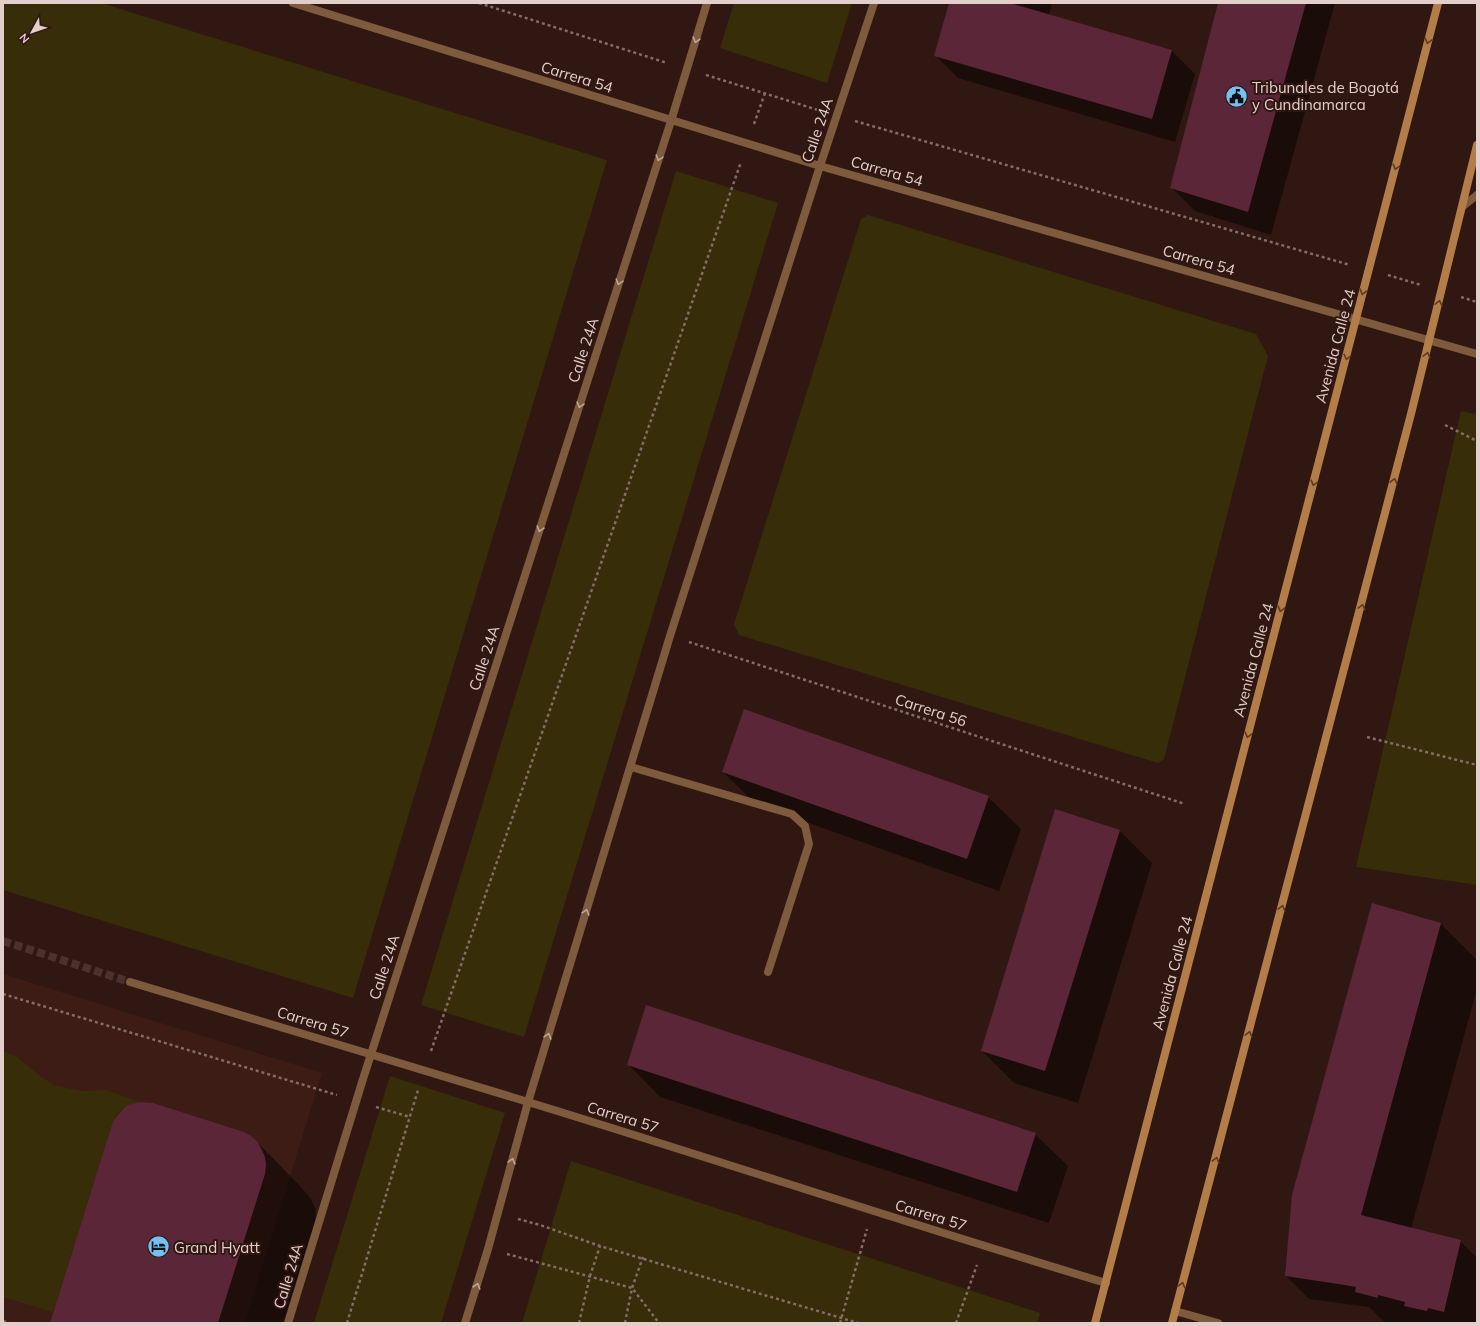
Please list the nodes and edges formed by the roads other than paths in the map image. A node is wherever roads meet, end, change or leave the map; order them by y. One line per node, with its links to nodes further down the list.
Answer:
1 (293, 3): 5 (street, Carrera 54)
2 (707, 3): 5 (street, Calle 24A, one-way to 5)
3 (874, 3): 7 (street, Calle 24A)
4 (1438, 3): 10 (main road, Avenida Calle 24, one-way to 10)
5 (671, 121): 7 (street, Carrera 54); 16 (street, Calle 24A, one-way to 16)
6 (1477, 145): 9 (main road)
7 (820, 166): 10 (street, Carrera 54); 13 (street, Calle 24A)
8 (1477, 195): 9 (street)
9 (1462, 207): 11 (main road, one-way to 9)
10 (1356, 319): 11 (street, Carrera 54); 18 (main road, Avenida Calle 24, one-way to 18)
11 (1430, 341): 12 (street, Carrera 54); 19 (main road, one-way to 11)
12 (1477, 354)
13 (630, 767): 14 (street); 17 (street, Calle 24A, one-way to 13)
14 (768, 972)
15 (130, 982): 16 (street, Carrera 57)
16 (371, 1054): 17 (street, Carrera 57); 20 (street, Calle 24A)
17 (528, 1102): 18 (street, Carrera 57); 21 (street, Calle 24A, one-way to 17)
18 (1106, 1283): 22 (main road, Avenida Calle 24)
19 (1175, 1311): 23 (main road); 24 (street)
20 (288, 1323)
21 (465, 1323)
22 (1095, 1323)
23 (1172, 1323)
24 (1218, 1323)

